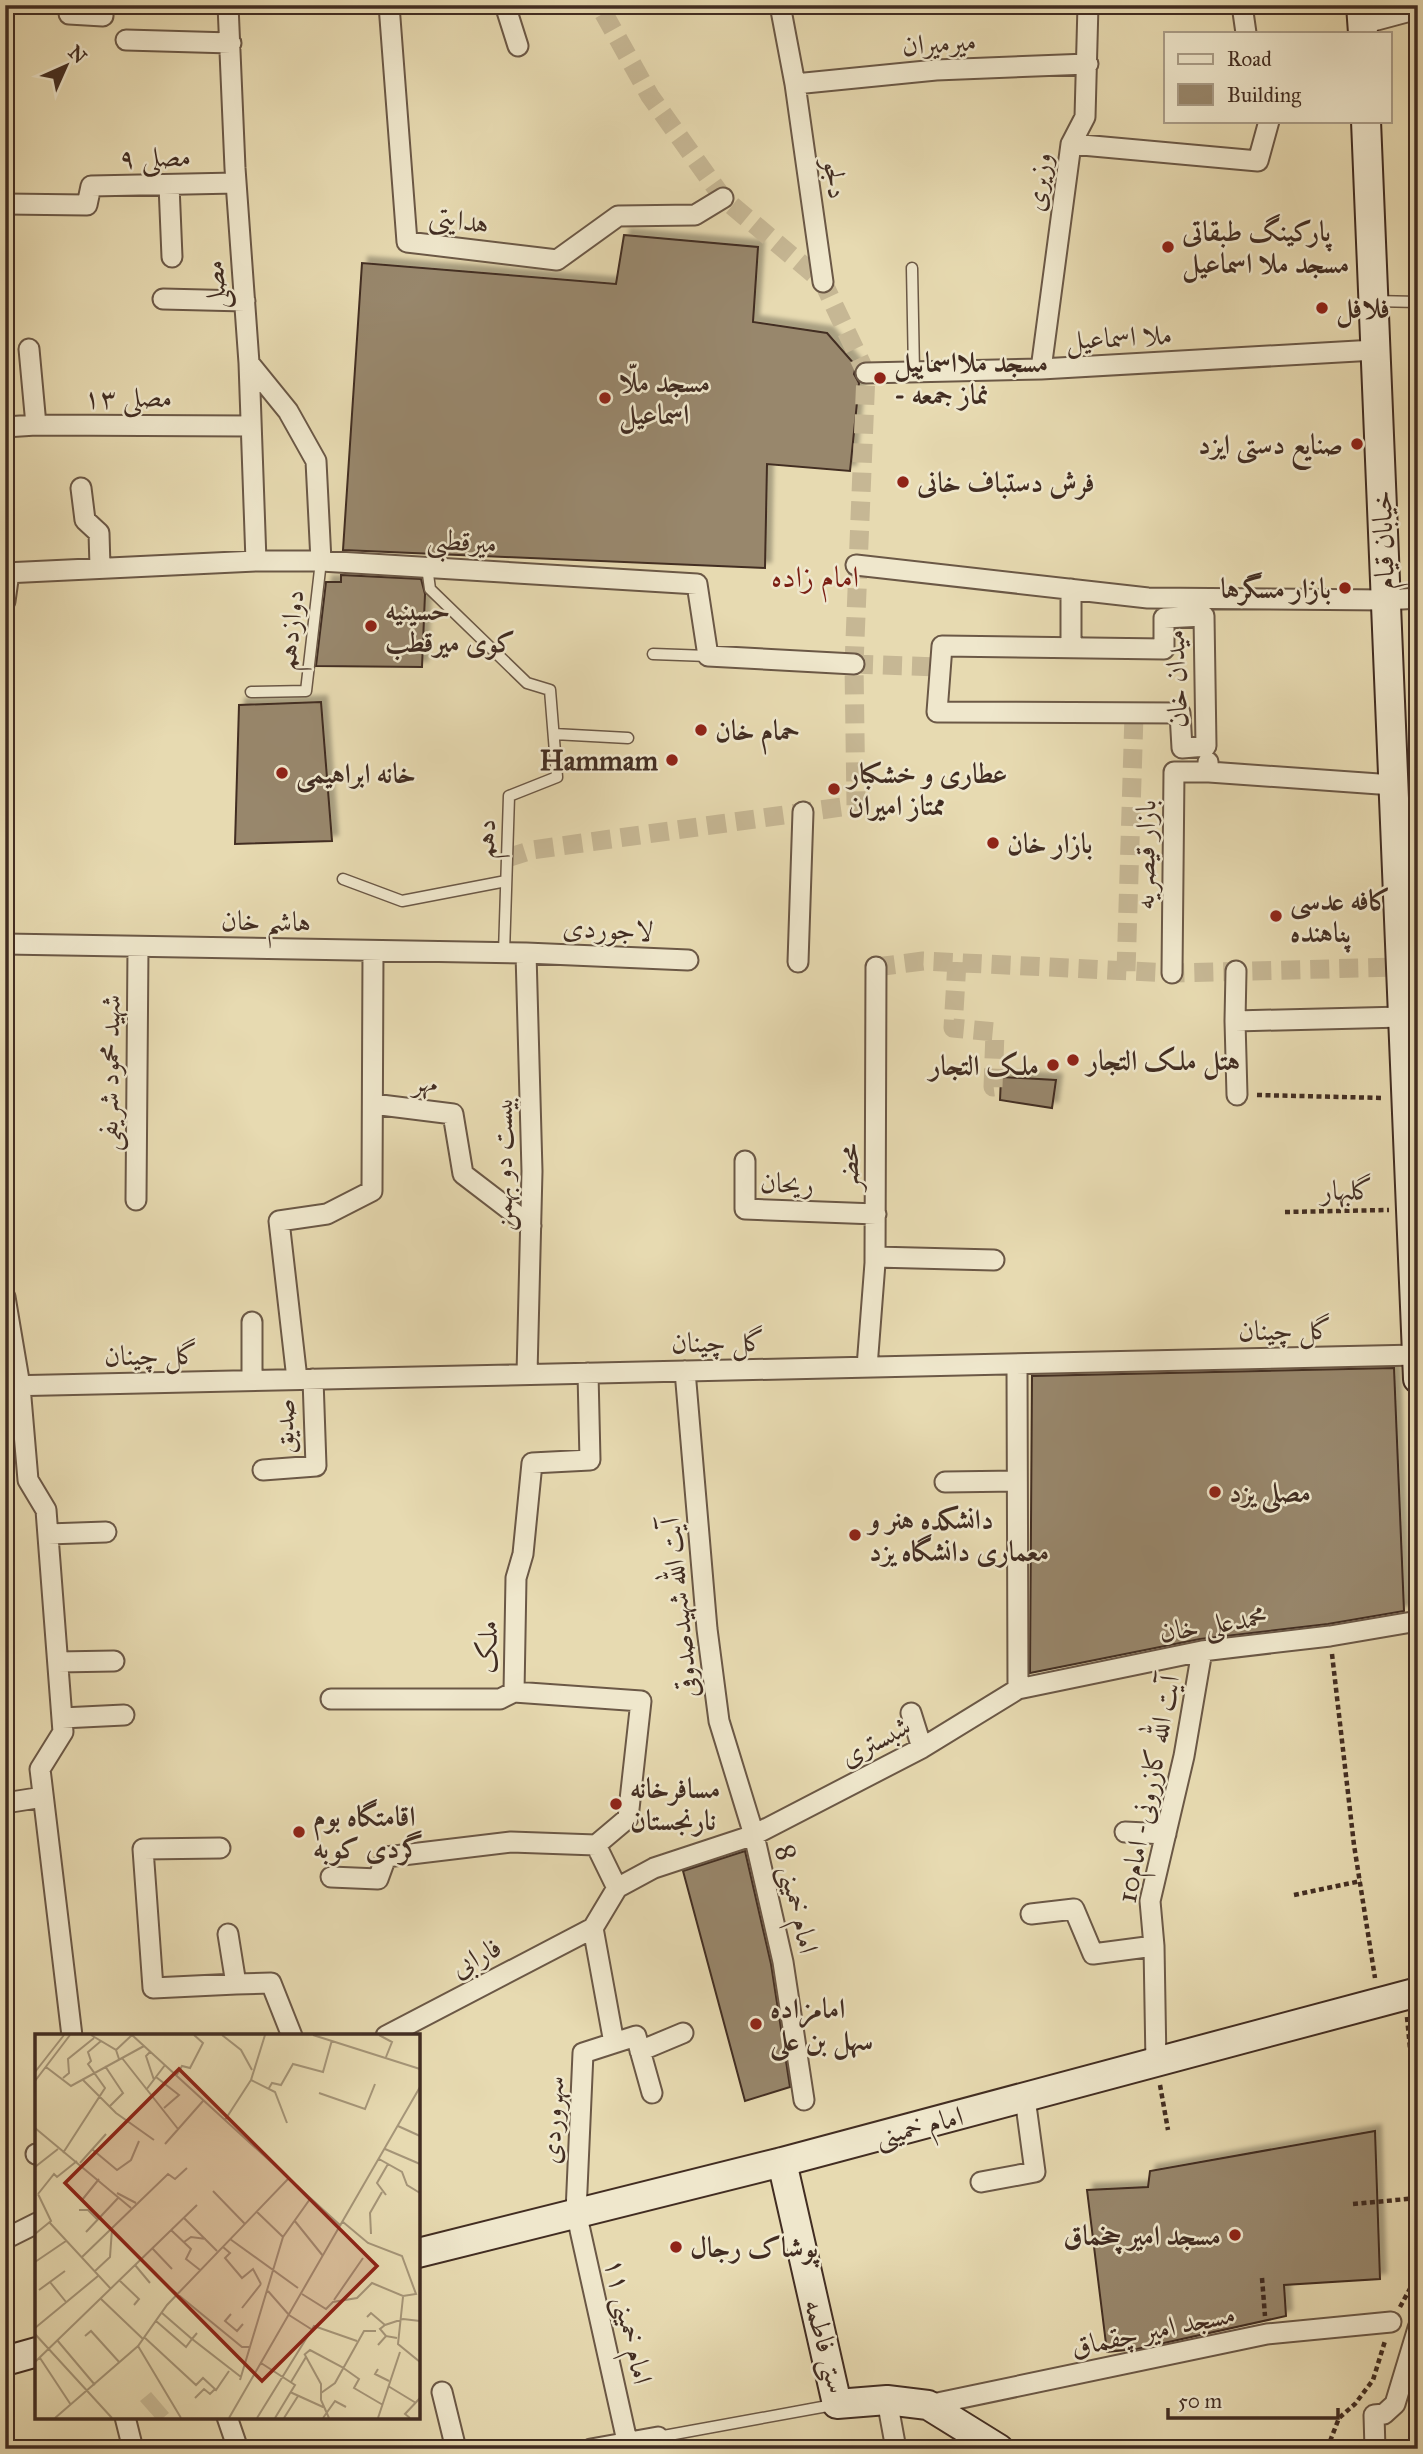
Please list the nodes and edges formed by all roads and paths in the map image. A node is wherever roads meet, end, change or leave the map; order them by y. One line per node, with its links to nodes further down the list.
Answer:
1 (103, 5): 9 (street)
2 (228, 5): 13 (street, مصلی)
3 (389, 5): 22 (street, هدایتی)
4 (505, 5): 14 (street)
5 (780, 5): 16 (street, دلجو)
6 (1088, 5): 15 (street, وزیری)
7 (1242, 5): 11 (street)
8 (1418, 9): 10 (street)
9 (69, 14)
10 (1362, 21)
11 (1246, 32)
12 (126, 40): 13 (street)
13 (231, 43): 20 (street, مصلی)
14 (519, 46)
15 (1088, 64): 16 (street, میرمیران); 19 (street, وزیری)
16 (794, 84): 26 (street, دلجو)
17 (1269, 122): 19 (street)
18 (1366, 122): 29 (main road, خیابان قیام)
19 (1071, 144): 34 (street, وزیری)
20 (236, 183): 21 (street, مصلی ۹); 28 (street, مصلی)
21 (169, 185): 23 (street, مصلی ۹); 24 (street)
22 (723, 198)
23 (5, 204)
24 (172, 257)
25 (912, 268): 35 (lane)
26 (823, 282)
27 (163, 299): 28 (street)
28 (245, 301): 33 (street, مصلی)
29 (1374, 301): 30 (lane); 32 (main road, خیابان قیام)
30 (1418, 302)
31 (29, 349): 37 (street)
32 (1376, 350): 34 (street, ملا اسماعیل); 49 (main road, خیابان قیام)
33 (249, 363): 38 (street, مصلی); 42 (street)
34 (1041, 369): 35 (street, ملا اسماعیل)
35 (914, 372): 36 (street, ملا اسماعیل)
36 (866, 373)
37 (36, 425): 38 (street, مصلی ۱۳); 39 (street, مصلی ۱۳)
38 (251, 426): 41 (street, مصلی)
39 (5, 427)
40 (81, 488): 44 (street)
41 (256, 561): 42 (street, میرقطبی); 44 (street, میرقطبی)
42 (321, 561): 45 (street, میرقطبی); 56 (lane, دوازدهم)
43 (856, 565): 47 (street)
44 (100, 567): 46 (street, میرقطبی)
45 (427, 567): 54 (street, میرقطبی); 57 (lane, دهم)
46 (7, 573): 50 (street)
47 (1071, 589): 51 (street); 52 (street)
48 (1418, 598): 49 (street)
49 (1386, 600): 51 (street); 61 (main road, خیابان قیام)
50 (5, 601)
51 (1197, 608): 52 (street, میدان خان); 59 (street, میدان خان)
52 (1071, 648): 59 (street, میدان خان)
53 (653, 654): 54 (lane)
54 (708, 656): 55 (street)
55 (854, 664)
56 (251, 692)
57 (554, 734): 58 (lane); 64 (lane, دهم)
58 (628, 738)
59 (1206, 746): 60 (street)
60 (1209, 772): 61 (street); 74 (street, بازار قیصریه)
61 (1393, 785): 75 (main road, خیابان قیام)
62 (803, 812): 71 (street)
63 (343, 879): 64 (lane)
64 (506, 881): 68 (lane, دهم)
65 (5, 944): 66 (street, هاشم خان)
66 (138, 947): 67 (street, هاشم خان); 81 (street, شهید محمود شریفی)
67 (373, 951): 68 (street, هاشم خان); 79 (street)
68 (504, 953): 69 (street, هاشم خان)
69 (526, 953): 70 (street, لاجوردی); 85 (street, بیست دو بهمن)
70 (688, 960)
71 (798, 962)
72 (876, 967): 84 (street, محضر)
73 (1236, 971): 76 (street)
74 (1172, 973)
75 (1403, 1017): 76 (street); 78 (main road, خیابان قیام)
76 (1235, 1021): 77 (street)
77 (1237, 1095): 78 (path)
78 (1406, 1098): 82 (main road, خیابان قیام)
79 (373, 1104): 85 (street, مهر); 96 (street)
80 (745, 1161): 84 (street, ریحان)
81 (136, 1200)
82 (1411, 1210): 83 (path, گلبهار); 92 (main road, خیابان قیام)
83 (1285, 1212)
84 (876, 1214): 86 (street, محضر)
85 (531, 1226): 95 (street, بیست دو بهمن)
86 (875, 1257): 87 (street); 91 (street, محضر)
87 (994, 1260)
88 (5, 1297): 98 (street)
89 (252, 1322): 97 (street)
90 (1017, 1364): 91 (street, گل چینان); 92 (street, گل چینان); 100 (street)
91 (867, 1367): 93 (street, گل چینان)
92 (1417, 1367)
93 (685, 1371): 94 (street, گل چینان); 120 (street, آیت الله شهیدصدوقی)
94 (588, 1373): 95 (street, گل چینان); 110 (street, ملک)
95 (527, 1374): 96 (street, گل چینان)
96 (305, 1379): 97 (street, گل چینان); 99 (street, صدیق)
97 (252, 1380): 98 (street, گل چینان)
98 (13, 1386): 103 (street)
99 (263, 1470)
100 (1017, 1481): 101 (street); 109 (street)
101 (945, 1482)
102 (106, 1532): 103 (street)
103 (48, 1534): 108 (street)
104 (1418, 1621): 105 (street, محمدعلی خان)
105 (1330, 1636): 106 (street, محمدعلی خان); 124 (path)
106 (1202, 1651): 109 (street, محمدعلی خان); 119 (street, آیت الله کازرونی- امام10)
107 (114, 1661): 108 (street)
108 (58, 1662): 114 (street)
109 (1018, 1689): 115 (street, شبستری)
110 (514, 1692): 111 (street); 121 (street, ملک)
111 (331, 1699)
112 (911, 1713): 115 (street)
113 (124, 1715): 114 (street)
114 (62, 1718): 116 (street)
115 (922, 1748): 120 (street, شبستری)
116 (43, 1797): 117 (street); 135 (street)
117 (5, 1803)
118 (1125, 1832): 119 (street)
119 (1166, 1834): 130 (street, آیت الله کازرونی- امام10)
120 (754, 1835): 125 (street, شبستری); 143 (street, امام خمینی 8)
121 (596, 1845): 123 (street); 125 (street)
122 (220, 1848): 131 (street)
123 (331, 1877)
124 (1361, 1881): 126 (path); 133 (path)
125 (617, 1888): 128 (street)
126 (1294, 1895)
127 (1031, 1914): 130 (street)
128 (593, 1928): 137 (street, فارابی); 138 (street)
129 (228, 1934): 131 (street)
130 (1154, 1946): 140 (street, آیت الله کازرونی- امام10)
131 (236, 1984): 136 (street)
132 (1411, 1994): 133 (main road, امام خمینی); 144 (path)
133 (1378, 2003): 140 (main road, امام خمینی)
134 (683, 2033): 139 (street)
135 (72, 2034)
136 (291, 2034)
137 (390, 2034)
138 (614, 2043): 139 (street); 151 (street, سهروردی)
139 (640, 2051): 141 (street)
140 (1156, 2063): 142 (main road, امام خمینی); 145 (path)
141 (652, 2092)
142 (1025, 2098): 147 (main road, امام خمینی); 148 (street)
143 (804, 2100)
144 (1418, 2116): 146 (path)
145 (1168, 2130)
146 (1418, 2131)
147 (782, 2162): 151 (main road, امام خمینی); 164 (main road, ستی فاطمه)
148 (981, 2182)
149 (1418, 2198): 150 (path)
150 (1353, 2204)
151 (576, 2212): 154 (main road, امام خمینی); 168 (street, امام خمینی ۱۱)
152 (35, 2224): 153 (street)
153 (5, 2239)
154 (420, 2252)
155 (1418, 2274): 157 (path)
156 (1262, 2278): 159 (path)
157 (1391, 2322): 159 (street, مسجد امیر چقماق); 176 (path)
158 (1418, 2328): 177 (street)
159 (1267, 2334): 165 (street, مسجد امیر چقماق)
160 (35, 2353): 161 (main road)
161 (5, 2361)
162 (442, 2392): 172 (street)
163 (887, 2400): 164 (main road, ستی فاطمه); 165 (main road, ستی فاطمه); 174 (street)
164 (837, 2404): 169 (lane)
165 (928, 2405): 175 (main road, ستی فاطمه)
166 (126, 2419): 170 (street)
167 (228, 2419): 171 (street)
168 (627, 2441): 169 (street); 173 (street)
169 (660, 2443)
170 (133, 2449)
171 (238, 2449)
172 (456, 2449)
173 (591, 2449)
174 (896, 2449)
175 (999, 2449)
176 (1327, 2449)
177 (1375, 2449)

